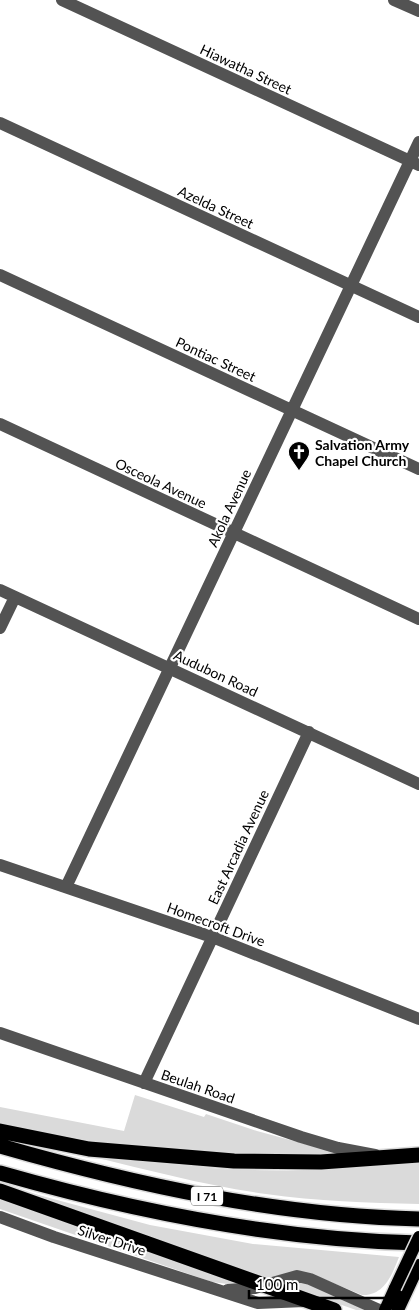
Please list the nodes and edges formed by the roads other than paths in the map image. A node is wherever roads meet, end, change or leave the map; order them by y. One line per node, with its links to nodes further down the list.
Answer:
1 (62, 0): 6 (street, Hiawatha Street)
2 (394, 0): 3 (street)
3 (419, 11)
4 (0, 123): 8 (street, Azelda Street)
5 (419, 142): 6 (street, Akola Avenue)
6 (414, 163): 8 (street, Akola Avenue)
7 (0, 275): 10 (street, Pontiac Street)
8 (351, 286): 9 (street, Azelda Street); 10 (street, Akola Avenue)
9 (419, 317)
10 (291, 410): 12 (street, Pontiac Street); 13 (street, Akola Avenue)
11 (0, 424): 13 (street, Osceola Avenue)
12 (419, 469)
13 (234, 533): 16 (street, Osceola Avenue); 18 (street, Akola Avenue)
14 (0, 590): 15 (street, Audubon Road)
15 (15, 597): 17 (street); 18 (street, Audubon Road)
16 (419, 619)
17 (0, 628)
18 (169, 668): 19 (street, Audubon Road); 22 (street, Akola Avenue)
19 (309, 732): 20 (street, Audubon Road); 23 (street, East Arcadia Avenue)
20 (419, 784)
21 (0, 865): 22 (street, Homecroft Drive)
22 (66, 887): 23 (street, Homecroft Drive)
23 (212, 937): 24 (street, Homecroft Drive); 26 (street, East Arcadia Avenue)
24 (419, 1019)
25 (0, 1033): 26 (street, Beulah Road)
26 (144, 1083): 30 (street, Beulah Road)
27 (0, 1131): 30 (highway)
28 (0, 1146): 34 (highway, I 71)
29 (419, 1155): 30 (highway)
30 (390, 1157)
31 (0, 1173): 36 (highway, I 71)
32 (0, 1191): 38 (highway)
33 (0, 1217): 40 (street, Silver Drive)
34 (419, 1219)
35 (419, 1237): 39 (main road, bridge)
36 (419, 1243)
37 (419, 1265): 39 (main road)
38 (266, 1285): 40 (street, Silver Drive); 41 (highway); 43 (street, Silver Drive)
39 (402, 1288): 44 (main road); 45 (main road)
40 (216, 1290): 41 (street, Silver Drive)
41 (311, 1301): 42 (highway)
42 (334, 1310)
43 (379, 1310)
44 (385, 1310)
45 (398, 1310)

